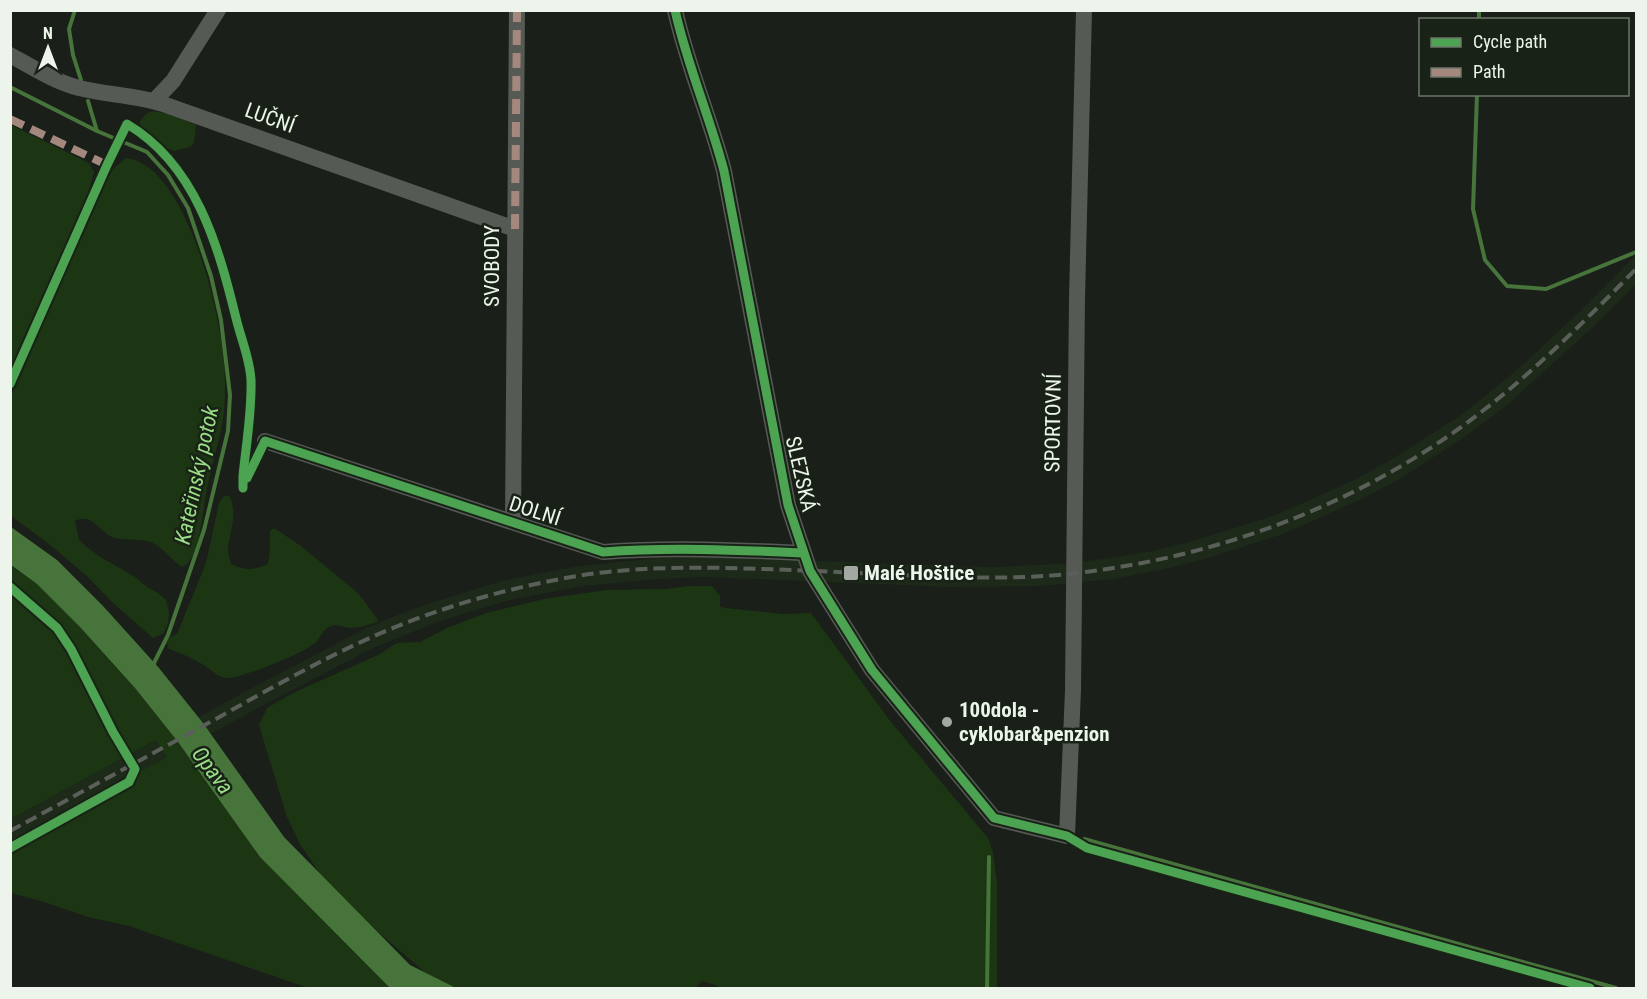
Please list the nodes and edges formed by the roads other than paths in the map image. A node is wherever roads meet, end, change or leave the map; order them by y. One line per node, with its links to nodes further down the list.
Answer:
1 (218, 10): 6 (street)
2 (517, 10): 7 (street, SVOBODY)
3 (675, 10): 10 (street, SLEZSKÁ)
4 (1084, 10): 11 (street, SPORTOVNÍ)
5 (10, 55): 6 (street, LUČNÍ)
6 (154, 101): 7 (street, LUČNÍ)
7 (515, 229): 9 (street, SVOBODY)
8 (265, 441): 9 (street, DOLNÍ)
9 (513, 522): 10 (street, DOLNÍ)
10 (803, 553): 11 (street, SLEZSKÁ)
11 (1067, 836)

